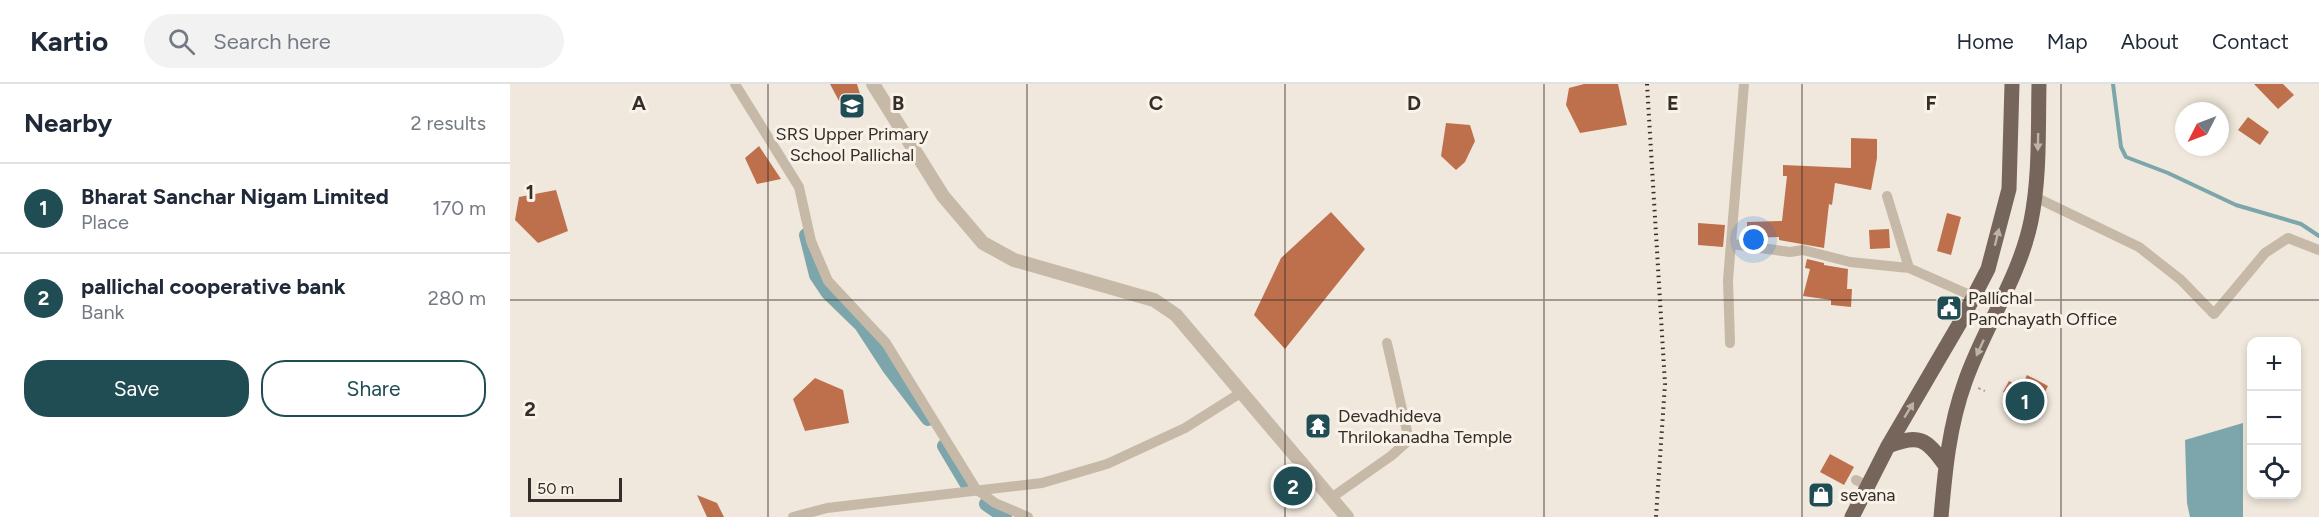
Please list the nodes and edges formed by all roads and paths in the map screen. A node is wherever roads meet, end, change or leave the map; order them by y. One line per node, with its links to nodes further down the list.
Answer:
1 (735, 84): 17 (street)
2 (873, 84): 14 (street)
3 (1744, 84): 8 (street)
4 (2012, 84): 11 (main road, one-way to 4)
5 (2039, 84): 7 (main road, one-way to 7)
6 (1887, 196): 10 (street)
7 (2034, 197): 9 (street); 16 (main road, one-way to 16)
8 (1732, 244): 10 (street); 13 (street)
9 (2319, 250)
10 (1909, 268): 11 (street)
11 (1972, 296): 15 (main road, one-way to 11)
12 (1387, 343): 18 (street)
13 (1730, 343)
14 (1242, 392): 17 (street); 18 (street)
15 (1888, 446): 16 (main road); 23 (main road)
16 (1946, 465): 24 (main road)
17 (976, 489): 19 (street); 21 (street)
18 (1331, 498): 22 (street)
19 (828, 512): 20 (street)
20 (793, 517)
21 (1028, 517)
22 (1347, 517)
23 (1852, 517)
24 (1941, 517)

